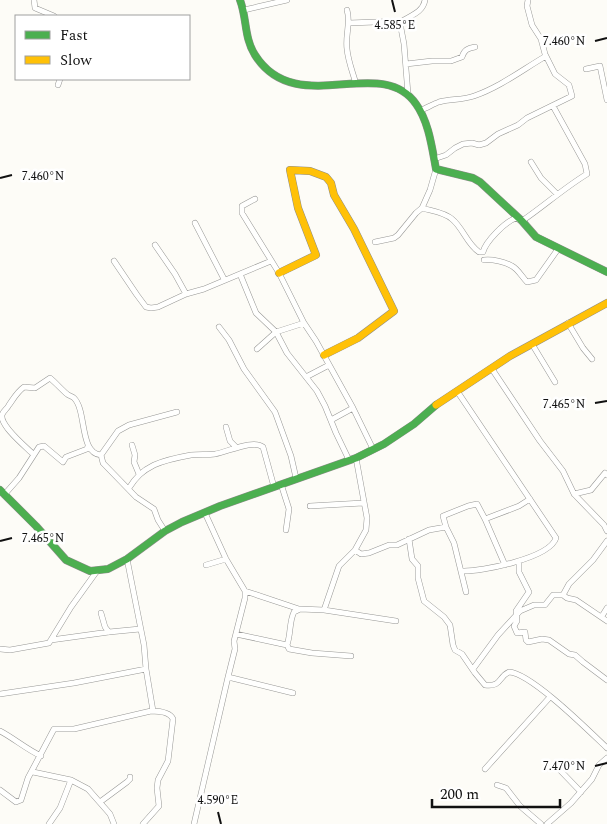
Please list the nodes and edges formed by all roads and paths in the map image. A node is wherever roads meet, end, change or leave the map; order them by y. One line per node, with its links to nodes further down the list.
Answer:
1 (34, 0): 8 (street)
2 (240, 0): 6 (street)
3 (287, 0): 6 (street)
4 (425, 0): 9 (street)
5 (528, 0): 12 (street)
6 (244, 10): 15 (street)
7 (347, 10): 10 (street)
8 (52, 15)
9 (402, 21): 10 (street); 13 (street)
10 (349, 23): 15 (street)
11 (475, 47): 13 (street)
12 (546, 56): 18 (street); 19 (street)
13 (406, 64): 16 (street)
14 (586, 69): 17 (street)
15 (356, 84): 16 (street)
16 (408, 94): 19 (street)
17 (607, 100)
18 (553, 106): 20 (street); 23 (street)
19 (421, 110): 20 (street)
20 (434, 159): 22 (street)
21 (531, 162): 23 (street)
22 (436, 169): 25 (street); 26 (street)
23 (557, 194): 26 (street)
24 (255, 199): 33 (street)
25 (422, 208): 26 (street); 28 (street)
26 (522, 221): 30 (street)
27 (195, 223): 37 (street)
28 (375, 242)
29 (155, 245): 38 (street)
30 (558, 249): 31 (street); 34 (street)
31 (484, 260)
32 (114, 261): 38 (street)
33 (271, 261): 35 (street); 36 (street)
34 (607, 272)
35 (279, 273): 40 (street); 46 (street)
36 (240, 274): 37 (street); 43 (street)
37 (224, 279): 38 (street)
38 (186, 294)
39 (607, 303): 41 (street)
40 (304, 323): 43 (street); 46 (street)
41 (568, 323): 44 (street); 47 (street)
42 (219, 327): 66 (street)
43 (276, 332): 45 (street); 50 (street)
44 (532, 344): 49 (street); 51 (street)
45 (257, 349)
46 (324, 355): 48 (street)
47 (592, 359)
48 (329, 365): 50 (street); 53 (street)
49 (492, 369): 52 (street); 70 (street)
50 (306, 377): 55 (street)
51 (555, 382)
52 (457, 391): 60 (street); 71 (street)
53 (353, 408): 55 (street); 60 (street)
54 (177, 412): 62 (street)
55 (331, 420): 63 (street)
56 (226, 427): 59 (street)
57 (132, 445): 64 (street)
58 (88, 446): 61 (street); 61 (street); 62 (street)
59 (236, 448): 64 (street); 67 (street)
60 (373, 450): 63 (street)
61 (34, 454): 69 (street)
62 (101, 455): 68 (street)
63 (352, 459): 66 (street); 72 (street)
64 (139, 474): 68 (street)
65 (607, 476): 70 (street)
66 (296, 478): 67 (street)
67 (278, 485): 74 (street); 77 (street)
68 (128, 488): 78 (street)
69 (2, 493): 88 (street)
70 (574, 494): 79 (street)
71 (530, 499): 75 (street); 85 (street)
72 (363, 503): 73 (street); 82 (street)
73 (310, 506)
74 (205, 513): 78 (street); 84 (street)
75 (485, 519): 76 (street); 87 (street)
76 (446, 527): 80 (street); 89 (street)
77 (286, 530)
78 (165, 531): 83 (street)
79 (607, 531)
80 (409, 539): 82 (street); 108 (street)
81 (607, 541): 92 (street)
82 (355, 550): 95 (street)
83 (127, 558): 88 (street); 100 (street)
84 (226, 559): 86 (street); 90 (street)
85 (519, 562): 87 (street); 97 (street)
86 (206, 565)
87 (505, 565): 89 (street)
88 (97, 571): 103 (street)
89 (462, 571): 91 (street)
90 (245, 591): 94 (street); 102 (street)
91 (466, 592)
92 (563, 595): 97 (street); 98 (street)
93 (607, 608): 98 (street)
94 (300, 609): 95 (street); 104 (street)
95 (324, 610): 99 (street)
96 (101, 613): 101 (street)
97 (517, 616): 108 (street); 110 (street)
98 (605, 618)
99 (396, 621)
100 (140, 629): 101 (street); 107 (street)
101 (109, 632): 103 (street)
102 (236, 634): 104 (street); 109 (street)
103 (51, 640): 105 (street)
104 (287, 645): 106 (street)
105 (0, 649)
106 (351, 656)
107 (146, 669): 112 (street); 114 (street)
108 (473, 669): 113 (street)
109 (228, 677): 111 (street); 131 (street)
110 (607, 680)
111 (294, 693)
112 (0, 694)
113 (550, 697): 116 (street); 120 (street)
114 (153, 711): 117 (street); 130 (street)
115 (0, 731): 117 (street)
116 (607, 748)
117 (41, 756): 121 (street)
118 (607, 758): 126 (street)
119 (554, 765): 126 (street)
120 (485, 769)
121 (33, 772): 123 (street); 125 (street)
122 (130, 777): 127 (street)
123 (71, 780): 127 (street); 128 (street)
124 (497, 785): 132 (street)
125 (0, 790)
126 (581, 792): 133 (street)
127 (100, 802): 129 (street)
128 (49, 824)
129 (114, 824)
130 (143, 824)
131 (194, 824)
132 (542, 824)
133 (547, 824)

